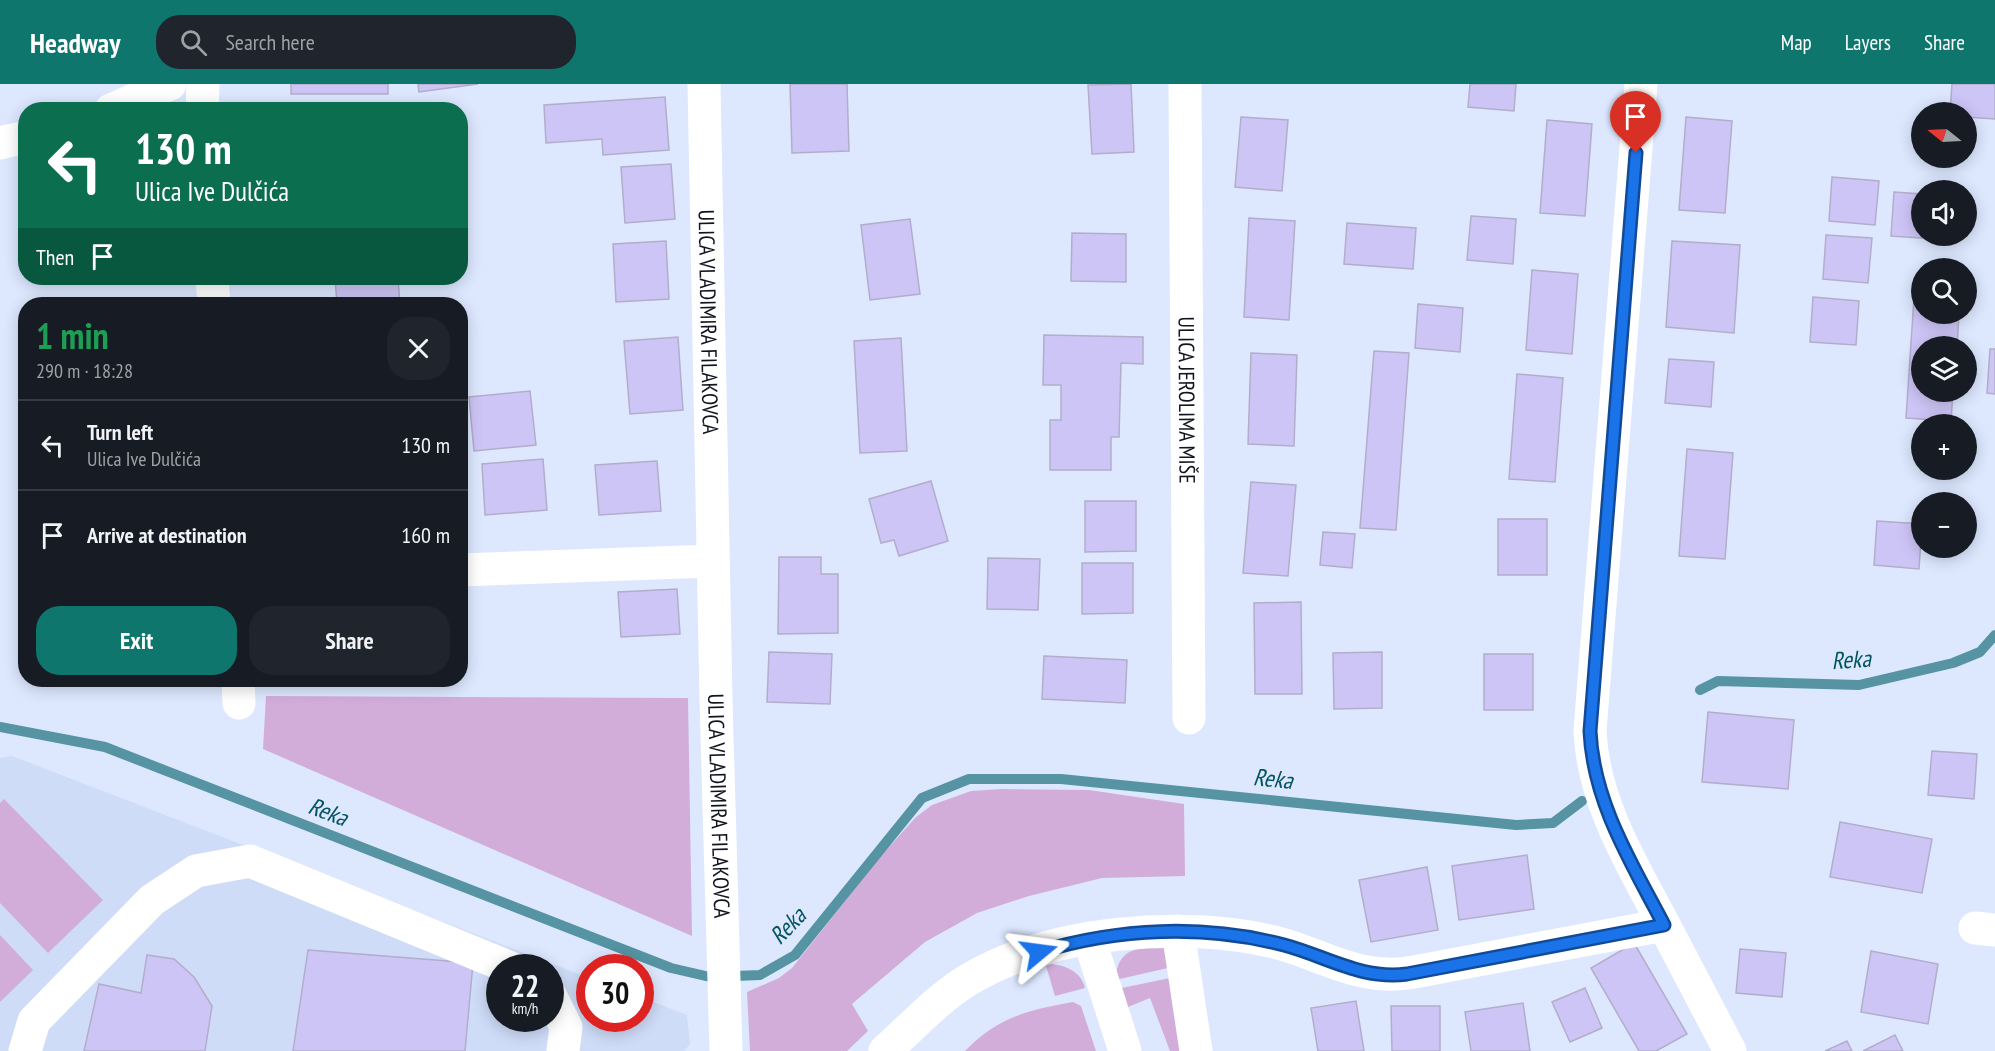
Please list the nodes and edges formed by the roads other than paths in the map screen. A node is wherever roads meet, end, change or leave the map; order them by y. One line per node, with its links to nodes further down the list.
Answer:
1 (170, 84): 6 (street)
2 (203, 84): 7 (street)
3 (704, 84): 10 (street, ULICA VLADIMIRA FILAKOVCA)
4 (1185, 84): 12 (street, ULICA JEROLIMA MIŠE)
5 (1641, 84): 13 (street)
6 (126, 97)
7 (202, 102)
8 (18, 139): 9 (street)
9 (0, 143)
10 (712, 561): 11 (street); 20 (street, ULICA VLADIMIRA FILAKOVCA)
11 (468, 570)
12 (1189, 718)
13 (1664, 925): 14 (street); 24 (street)
14 (1178, 932): 15 (street); 23 (street)
15 (1089, 938): 21 (street); 22 (street)
16 (486, 958): 18 (street)
17 (564, 1023): 19 (street)
18 (25, 1051)
19 (563, 1051)
20 (726, 1051)
21 (885, 1051)
22 (1125, 1051)
23 (1196, 1051)
24 (1730, 1051)

